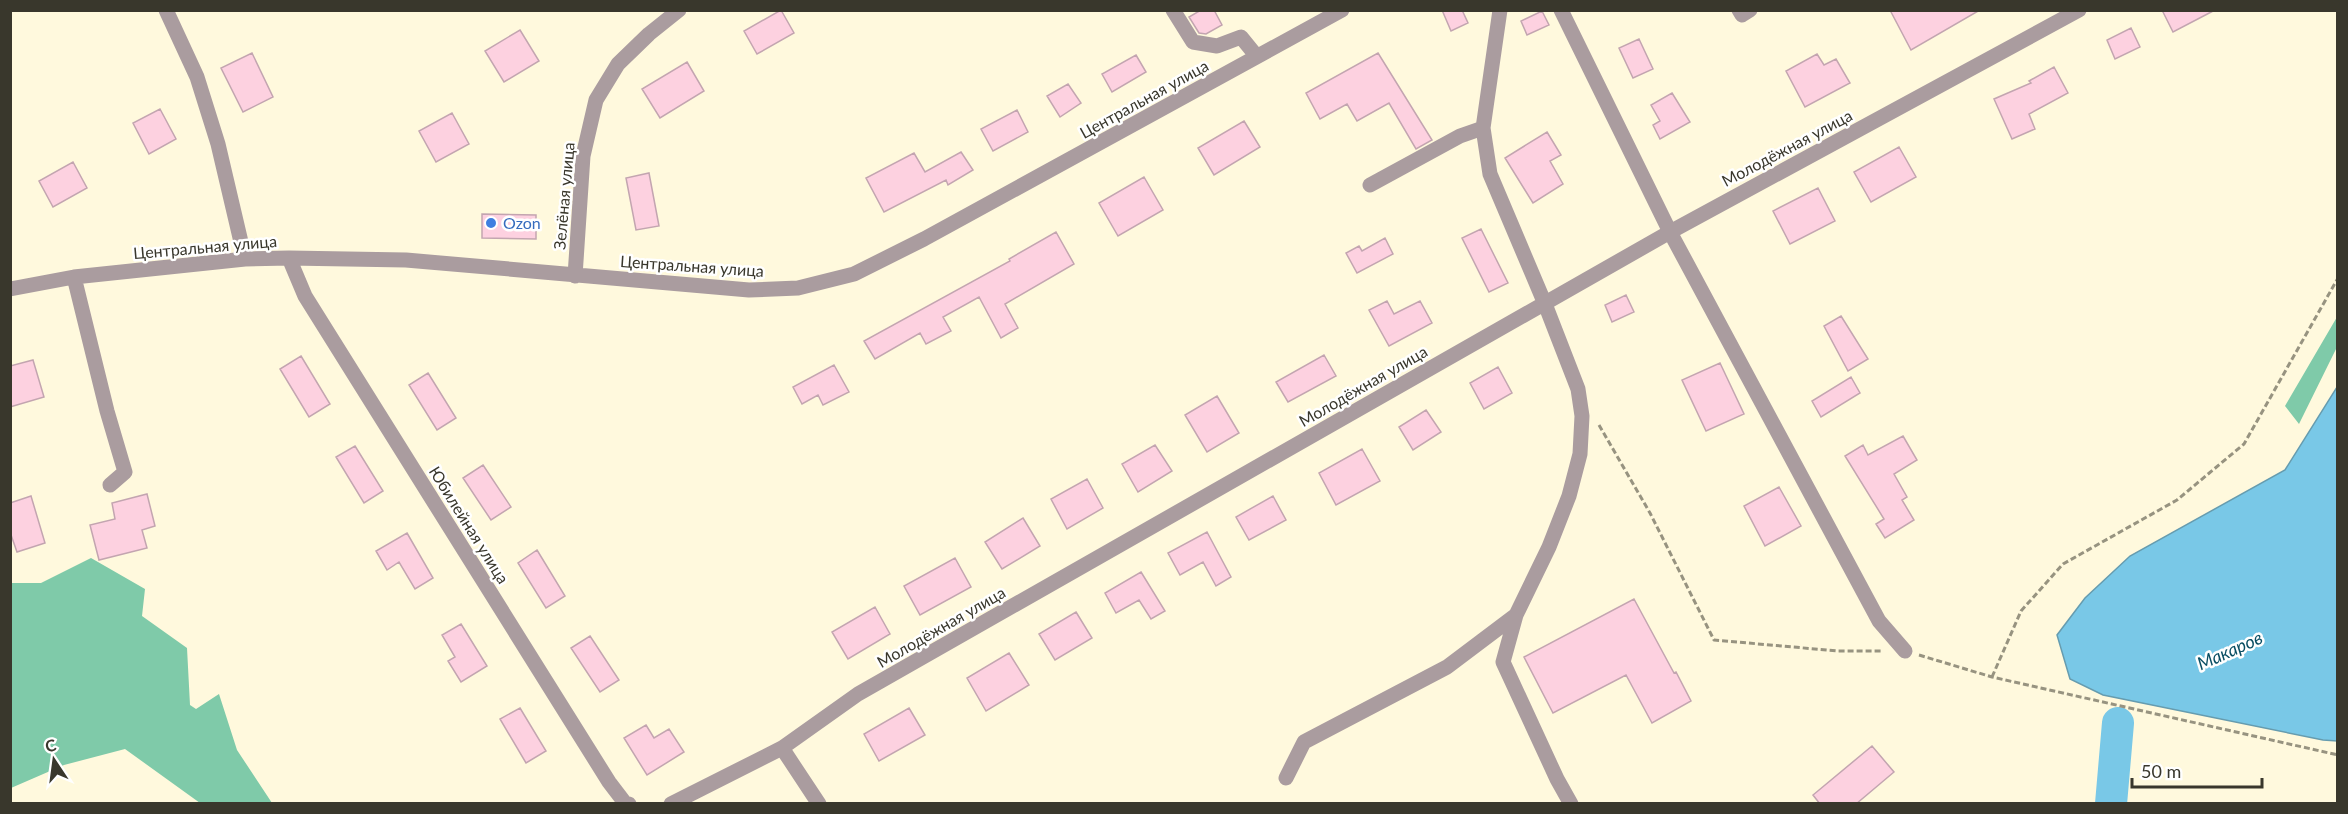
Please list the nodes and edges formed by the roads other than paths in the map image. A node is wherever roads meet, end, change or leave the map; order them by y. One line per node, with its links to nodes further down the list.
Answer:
1 (166, 10): 15 (street)
2 (679, 10): 16 (street, Зелёная улица)
3 (1173, 10): 10 (street)
4 (1342, 10): 16 (street, Центральная улица)
5 (1500, 10): 11 (street)
6 (1561, 10): 13 (street)
7 (1739, 10): 8 (street)
8 (1750, 10)
9 (2079, 10): 13 (street, Молодёжная улица)
10 (1254, 53)
11 (1483, 128): 12 (street); 19 (street)
12 (1370, 185)
13 (1670, 232): 19 (street, Молодёжная улица); 22 (street)
14 (289, 258): 15 (street, Центральная улица); 16 (street, Центральная улица); 25 (street, Юбилейная улица)
15 (245, 259): 17 (street, Центральная улица)
16 (575, 276)
17 (74, 277): 18 (street, Центральная улица); 20 (street)
18 (10, 289)
19 (1545, 304): 21 (street); 23 (street, Молодёжная улица)
20 (110, 485)
21 (1516, 615): 24 (street); 28 (street)
22 (1905, 651)
23 (782, 748): 26 (street, Молодёжная улица); 27 (street)
24 (1286, 778)
25 (629, 804)
26 (671, 804)
27 (819, 804)
28 (1571, 804)

